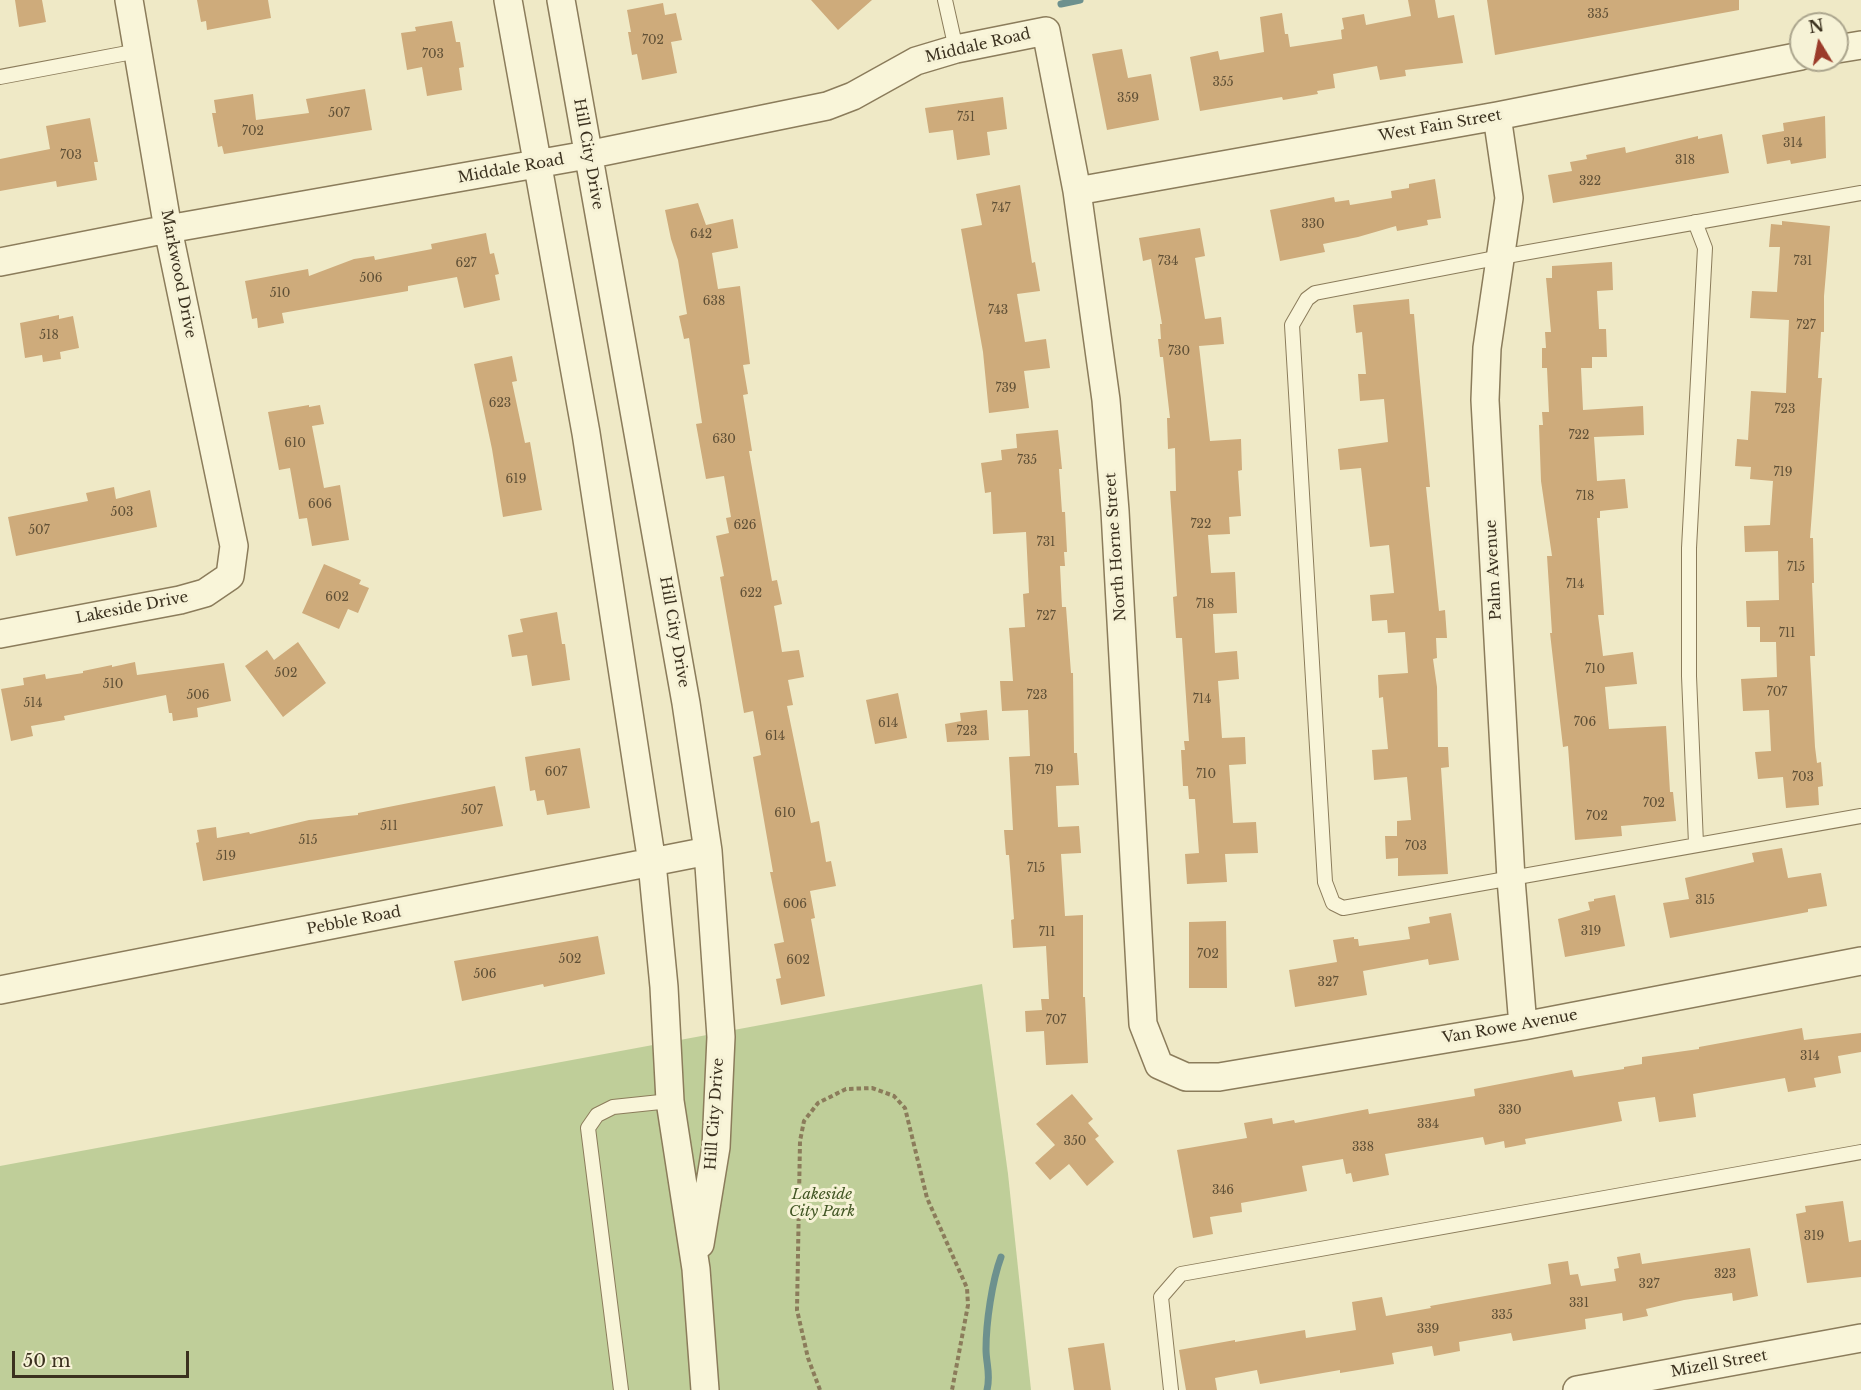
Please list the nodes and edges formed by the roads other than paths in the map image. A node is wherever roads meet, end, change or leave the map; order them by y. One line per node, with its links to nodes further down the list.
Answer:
1 (129, 0): 7 (street, Markwood Drive)
2 (508, 0): 12 (street, Hill City Drive)
3 (561, 0): 11 (street, Hill City Drive)
4 (945, 0): 6 (lane)
5 (1046, 31): 6 (street, Middale Road); 13 (street, North Horne Street)
6 (956, 49): 11 (street, Middale Road)
7 (138, 51): 9 (lane); 16 (street, Markwood Drive)
8 (1789, 58): 10 (street, West Fain Street)
9 (0, 77)
10 (1497, 116): 13 (street, West Fain Street); 17 (street, Palm Avenue)
11 (588, 155): 12 (street, Middale Road); 23 (street, Hill City Drive)
12 (536, 165): 16 (street, Middale Road); 24 (street, Hill City Drive)
13 (1077, 191): 29 (street, North Horne Street)
14 (1861, 193): 15 (lane)
15 (1695, 222): 17 (lane); 22 (lane)
16 (168, 229): 18 (street, Middale Road); 19 (street, Markwood Drive)
17 (1502, 256): 25 (street, Palm Avenue); 25 (lane)
18 (0, 262)
19 (234, 546): 20 (street, Lakeside Drive)
20 (0, 634)
21 (1861, 816): 22 (lane)
22 (1696, 844): 25 (lane)
23 (708, 851): 24 (street, Pebble Road); 32 (street, Hill City Drive)
24 (652, 863): 27 (street, Pebble Road); 30 (street, Hill City Drive)
25 (1511, 879): 28 (street, Palm Avenue)
26 (1861, 961): 28 (street, Van Rowe Avenue)
27 (0, 990)
28 (1523, 1026): 29 (street, Van Rowe Avenue)
29 (1159, 1065)
30 (670, 1101): 32 (street, Hill City Drive); 34 (lane)
31 (1861, 1152): 36 (lane)
32 (696, 1269): 35 (street, Hill City Drive)
33 (1861, 1338): 37 (street, Mizell Street)
34 (621, 1390)
35 (705, 1390)
36 (1172, 1390)
37 (1577, 1390)

